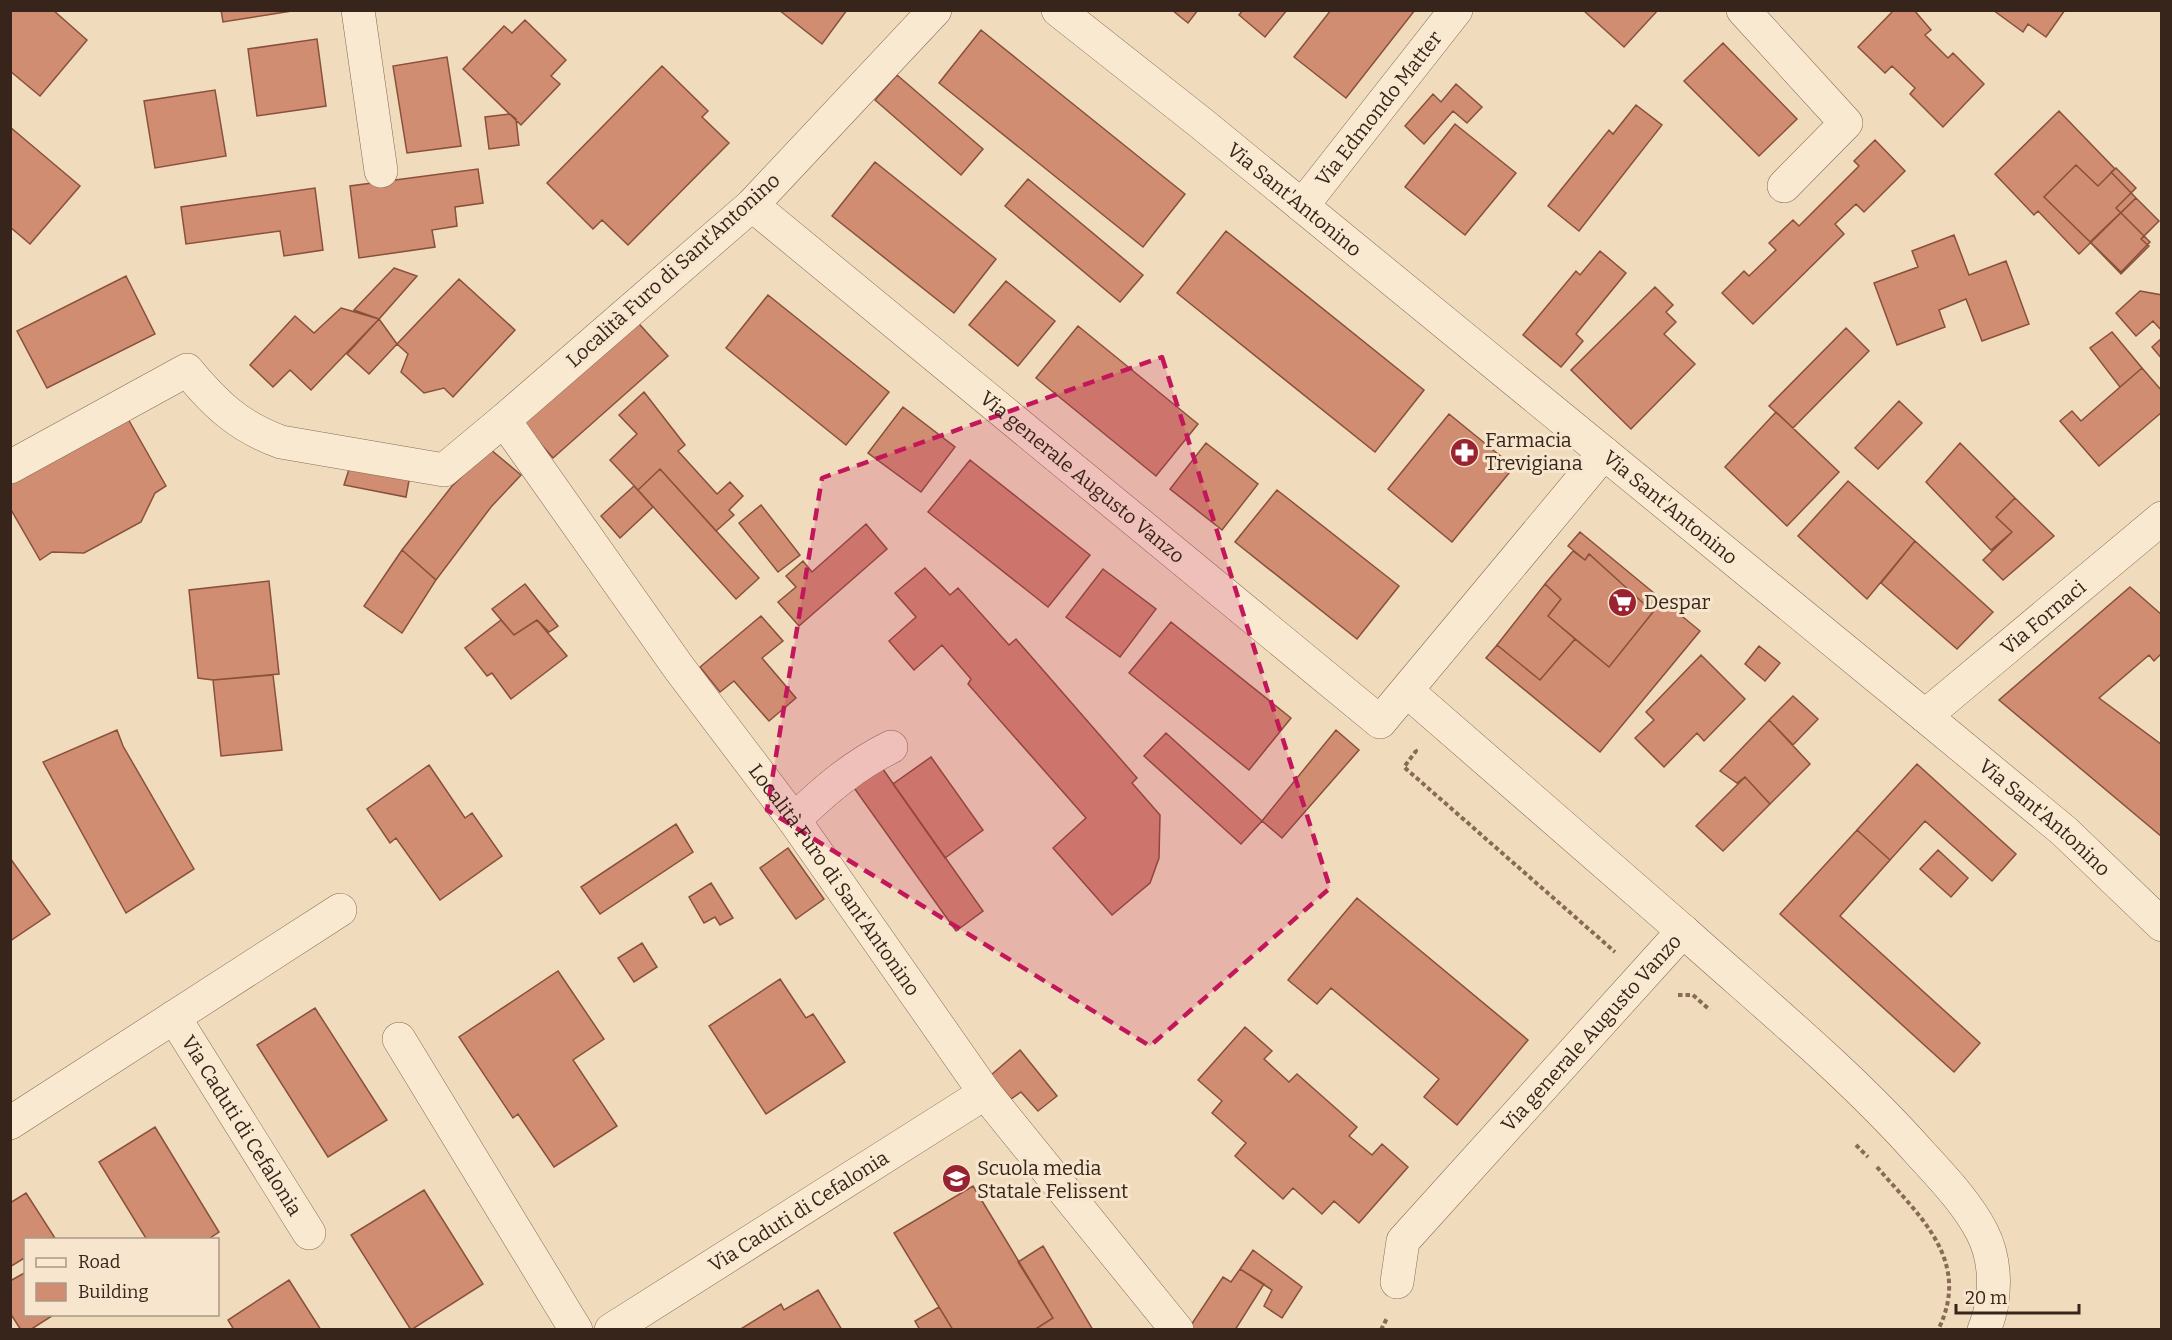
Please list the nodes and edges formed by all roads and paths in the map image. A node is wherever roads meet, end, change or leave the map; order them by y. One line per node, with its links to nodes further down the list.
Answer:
1 (358, 10): 6 (street)
2 (935, 10): 8 (street, Località Furo di Sant'Antonino)
3 (1058, 10): 9 (street, Via Sant'Antonino)
4 (1456, 10): 9 (street, Via Edmondo Matter)
5 (1743, 10): 7 (street)
6 (381, 171)
7 (1784, 186)
8 (752, 205): 10 (street, Località Furo di Sant'Antonino); 16 (street, Via generale Augusto Vanzo)
9 (1302, 206): 11 (street, Via Sant'Antonino)
10 (504, 420): 12 (street, Località Furo di Sant'Antonino); 18 (street, Località Furo di Sant'Antonino)
11 (1604, 453): 14 (street); 15 (street, Via Sant'Antonino)
12 (10, 467)
13 (2162, 518): 15 (street, Via Fornaci)
14 (1407, 691): 16 (street); 21 (street, Via generale Augusto Vanzo)
15 (1925, 716): 20 (street, Via Sant'Antonino)
16 (1380, 722): 22 (path)
17 (891, 747): 18 (street)
18 (795, 820): 27 (street, Località Furo di Sant'Antonino)
19 (340, 910): 25 (street, Via Caduti di Cefalonia)
20 (2160, 921)
21 (1683, 931): 31 (street, Via generale Augusto Vanzo); 36 (street)
22 (1620, 957)
23 (1674, 995): 24 (path)
24 (1711, 1011)
25 (174, 1017): 28 (street, Via Caduti di Cefalonia); 30 (street, Via Caduti di Cefalonia)
26 (399, 1039): 32 (street)
27 (985, 1093): 33 (street, Via Caduti di Cefalonia); 34 (street, Località Furo di Sant'Antonino)
28 (10, 1123)
29 (1852, 1141): 35 (path)
30 (309, 1233)
31 (1397, 1282)
32 (576, 1329)
33 (611, 1329)
34 (1178, 1329)
35 (1938, 1329)
36 (1984, 1329)

